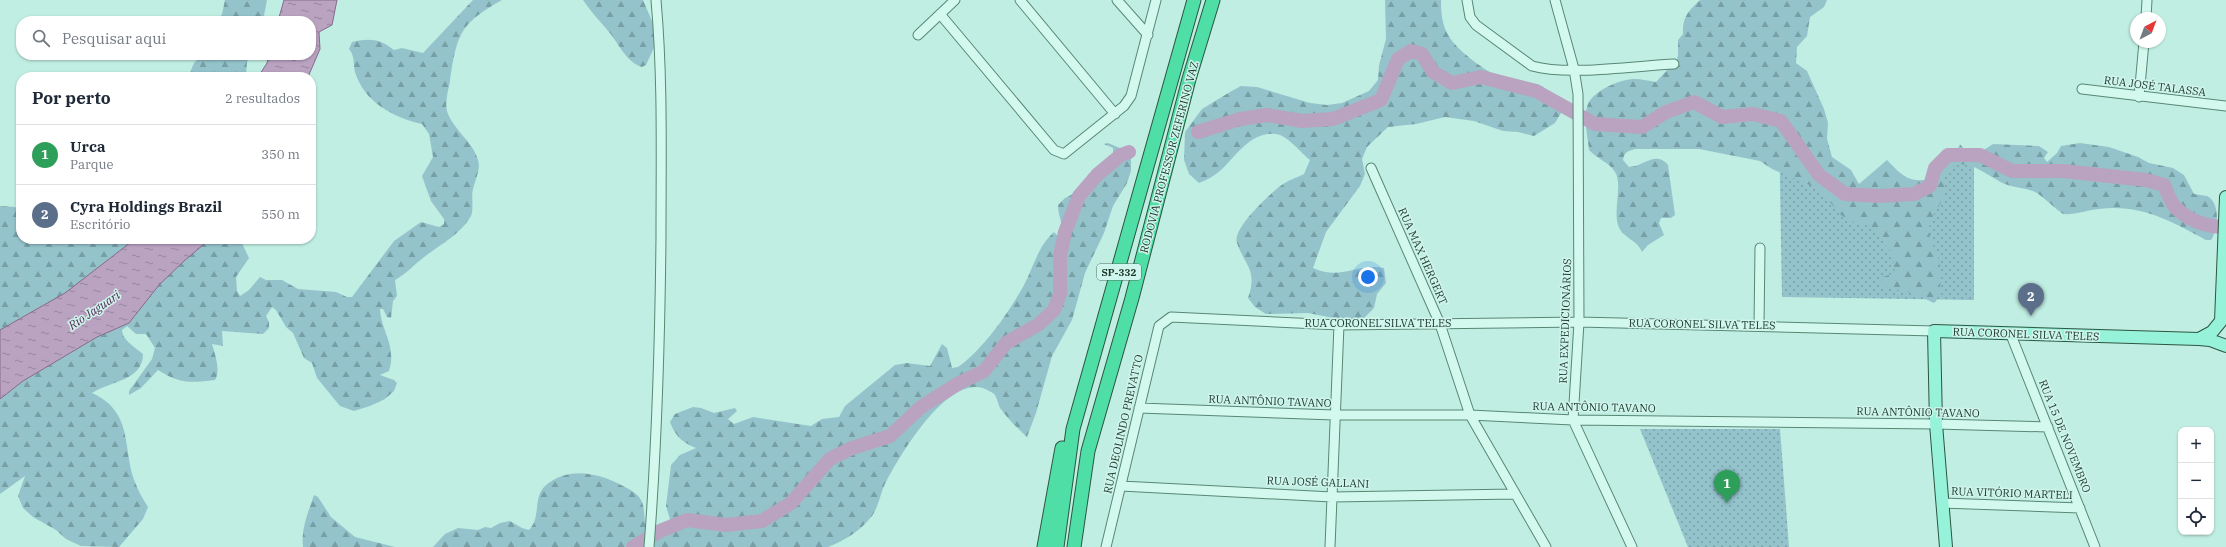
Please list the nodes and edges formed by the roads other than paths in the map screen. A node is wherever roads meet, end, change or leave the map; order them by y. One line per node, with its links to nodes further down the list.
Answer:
1 (656, 0): 48 (street)
2 (955, 0): 12 (street)
3 (1020, 0): 21 (street)
4 (1117, 0): 14 (street)
5 (1156, 0): 14 (street)
6 (1194, 0): 41 (highway, RODOVIA PROFESSOR ZEFERINO VAZ / SP-332)
7 (1213, 0): 47 (highway, RODOVIA PROFESSOR ZEFERINO VAZ / SP-332)
8 (1466, 0): 17 (street)
9 (1555, 0): 17 (street, RUA EXPEDICIONÁRIOS)
10 (2148, 0): 11 (street)
11 (2147, 12)
12 (940, 14): 13 (street); 21 (street)
13 (918, 35)
14 (1148, 35): 21 (street)
15 (2143, 48): 19 (street)
16 (1674, 64): 17 (street)
17 (1574, 69): 27 (street, RUA EXPEDICIONÁRIOS)
18 (2082, 89): 19 (street, RUA JOSÉ TALASSA)
19 (2139, 96): 20 (street, RUA JOSÉ TALASSA)
20 (2226, 106)
21 (1115, 114)
22 (1371, 168): 28 (street, RUA MAX HERGERT)
23 (2226, 197): 24 (main road)
24 (2225, 210): 33 (main road)
25 (1760, 248): 30 (street)
26 (1176, 317): 29 (street, RUA CORONEL SILVA TELES); 35 (street, RUA DEOLINDO PREVATTO)
27 (1579, 322): 28 (street, RUA CORONEL SILVA TELES); 30 (street, RUA CORONEL SILVA TELES); 38 (street, RUA EXPEDICIONÁRIOS)
28 (1440, 324): 29 (street, RUA CORONEL SILVA TELES); 37 (street, RUA MAX HERGERT)
29 (1339, 325): 36 (street)
30 (1759, 326): 31 (street, RUA CORONEL SILVA TELES)
31 (1934, 331): 32 (main road, RUA CORONEL SILVA TELES); 39 (main road)
32 (2011, 335): 33 (main road, RUA CORONEL SILVA TELES); 40 (street, RUA 15 DE NOVEMBRO)
33 (2199, 339): 34 (main road, RUA CORONEL SILVA TELES)
34 (2226, 346)
35 (1139, 408): 36 (street, RUA ANTÔNIO TAVANO); 42 (street, RUA DEOLINDO PREVATTO)
36 (1334, 415): 37 (street, RUA ANTÔNIO TAVANO); 44 (street)
37 (1470, 415): 38 (street, RUA ANTÔNIO TAVANO); 43 (street, RUA MAX HERGERT)
38 (1573, 420): 39 (street, RUA ANTÔNIO TAVANO); 56 (street, RUA EXPEDICIONÁRIOS)
39 (1936, 424): 40 (street, RUA ANTÔNIO TAVANO); 45 (main road)
40 (2048, 427): 46 (street, RUA 15 DE NOVEMBRO)
41 (1073, 429): 49 (highway); 50 (highway, RODOVIA PROFESSOR ZEFERINO VAZ / SP-332)
42 (1121, 486): 44 (street, RUA JOSÉ GALLANI); 53 (street, RUA DEOLINDO PREVATTO)
43 (1515, 494): 44 (street, RUA JOSÉ GALLANI); 55 (street, RUA MAX HERGERT)
44 (1332, 496): 54 (street)
45 (1942, 503): 46 (street, RUA VITÓRIO MARTELI); 57 (main road)
46 (2080, 508): 58 (street, RUA 15 DE NOVEMBRO)
47 (1076, 527): 51 (highway, RODOVIA PROFESSOR ZEFERINO VAZ / SP-332); 52 (highway)
48 (649, 547)
49 (1044, 547)
50 (1057, 547)
51 (1074, 547)
52 (1079, 547)
53 (1106, 547)
54 (1330, 547)
55 (1546, 547)
56 (1632, 547)
57 (1946, 547)
58 (2095, 547)

